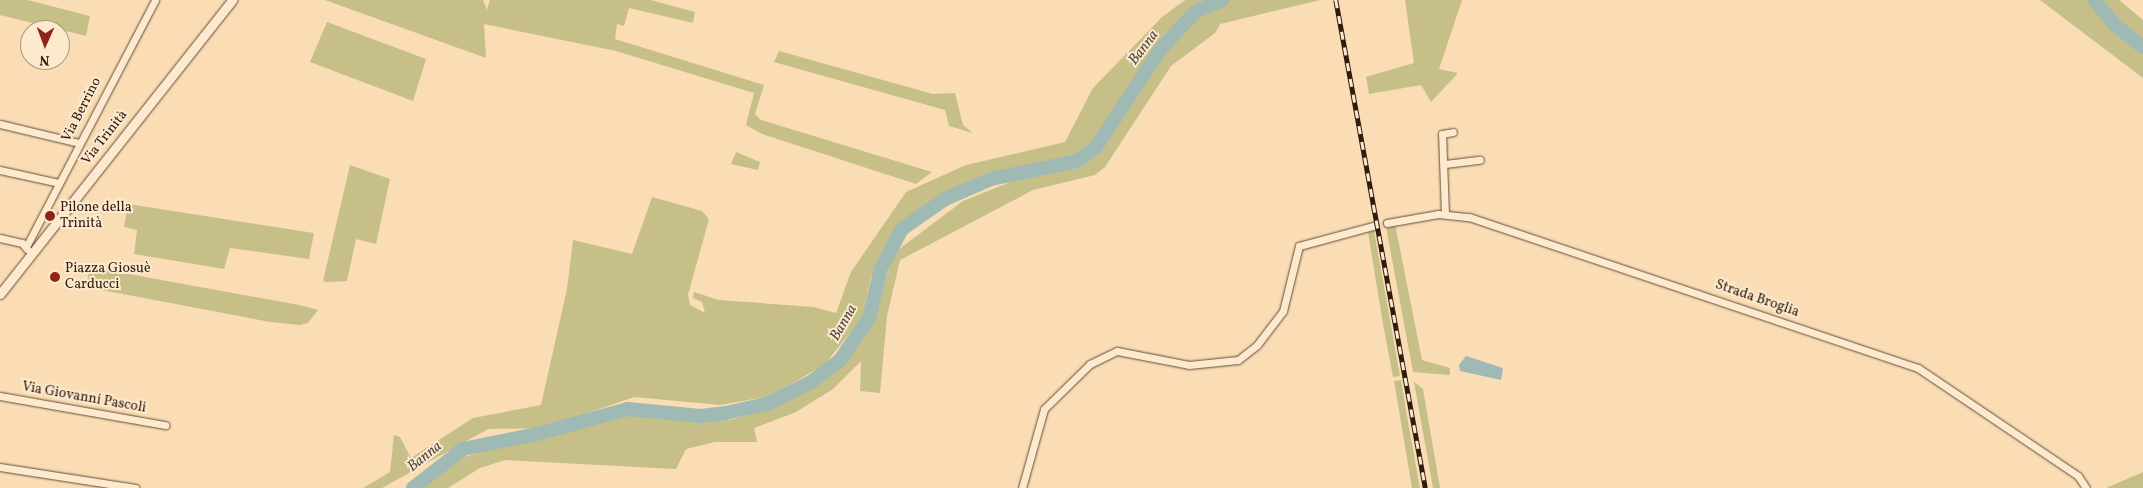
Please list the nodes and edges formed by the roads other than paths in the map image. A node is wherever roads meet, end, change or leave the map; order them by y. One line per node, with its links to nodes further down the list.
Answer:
1 (155, 0): 5 (street, Via Berrino)
2 (232, 0): 15 (street, Via Trinità)
3 (0, 124): 5 (street)
4 (1453, 132): 7 (street)
5 (79, 144): 9 (street, Via Berrino)
6 (1480, 160): 7 (street)
7 (1445, 164): 10 (street)
8 (0, 170): 9 (street)
9 (59, 183): 13 (street, Via Berrino)
10 (1445, 214): 11 (street, Strada Broglia); 24 (street, Strada Broglia)
11 (1387, 223)
12 (1373, 226): 23 (street)
13 (34, 232): 15 (street); 16 (street, Via Berrino)
14 (0, 238): 16 (street)
15 (44, 238): 17 (street, Via Trinità)
16 (26, 247): 17 (street)
17 (30, 257): 18 (street, Via Trinità)
18 (0, 294)
19 (0, 396): 20 (street, Via Giovanni Pascoli)
20 (165, 425)
21 (0, 467): 22 (street)
22 (135, 488)
23 (1022, 488)
24 (2086, 488)

